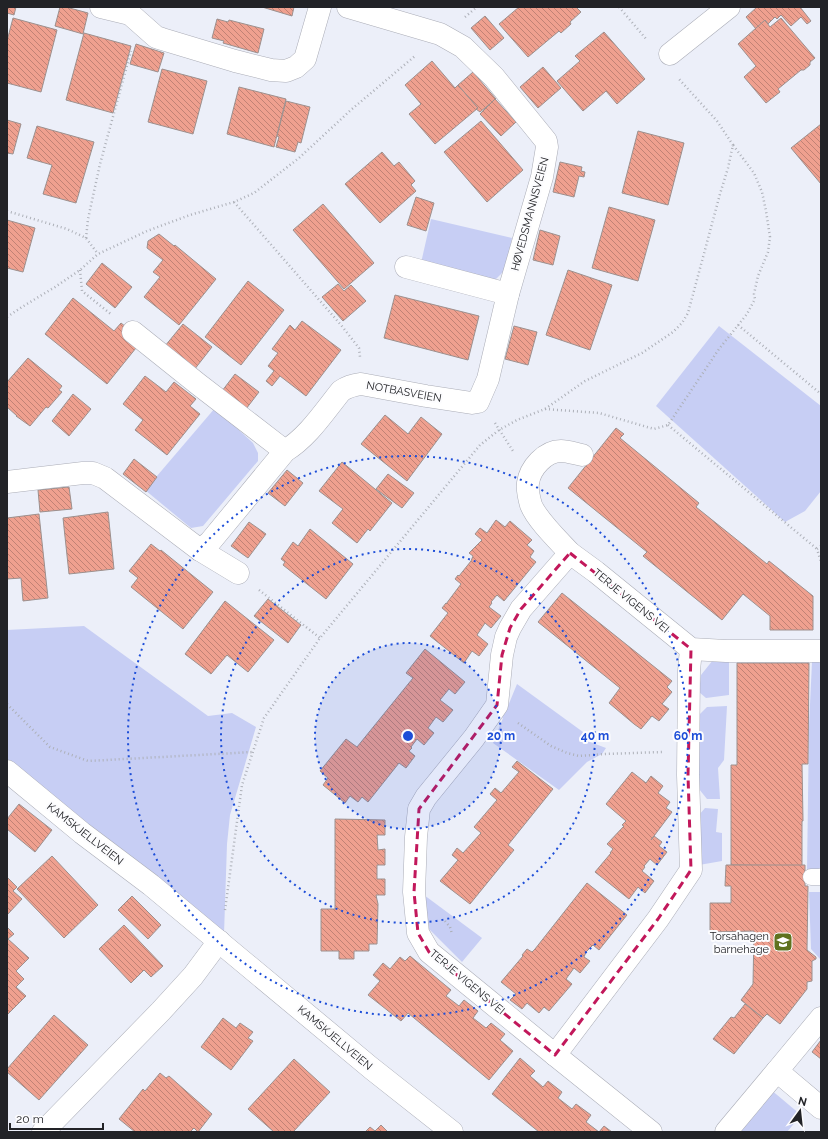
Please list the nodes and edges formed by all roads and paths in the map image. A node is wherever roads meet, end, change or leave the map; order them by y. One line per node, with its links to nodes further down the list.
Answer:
1 (102, 7): 2 (street)
2 (320, 7)
3 (348, 7): 6 (street, HØVEDSMANNSVEIEN)
4 (476, 7): 6 (path)
5 (729, 7): 8 (street)
6 (440, 34): 11 (path); 17 (street, HØVEDSMANNSVEIEN)
7 (133, 46): 13 (path)
8 (670, 54)
9 (717, 122): 10 (path)
10 (733, 145): 19 (path); 24 (path)
11 (234, 202): 14 (path); 21 (path)
12 (7, 211): 13 (path)
13 (86, 238): 14 (path)
14 (98, 254): 16 (path)
15 (406, 267): 17 (street)
16 (80, 270): 18 (path); 20 (path)
17 (508, 294): 23 (street, HØVEDSMANNSVEIEN)
18 (7, 318)
19 (738, 325): 22 (path); 25 (path)
20 (133, 332): 26 (street)
21 (361, 384): 23 (street, NOTBASVEIEN); 26 (street, NOTBASVEIEN)
22 (821, 394)
23 (478, 402)
24 (545, 409): 25 (path); 35 (path)
25 (668, 425): 30 (path)
26 (285, 451): 31 (street, NOTBASVEIEN)
27 (582, 455): 32 (street, TERJE VIGENS VEI)
28 (7, 482): 31 (street)
29 (821, 546): 30 (path)
30 (817, 549): 33 (path)
31 (200, 550): 34 (street)
32 (570, 553): 36 (street, TERJE VIGENS VEI); 39 (street, TERJE VIGENS VEI)
33 (821, 562)
34 (238, 573): 35 (path)
35 (320, 638): 40 (path)
36 (691, 649): 37 (street); 41 (street)
37 (821, 651)
38 (7, 704): 40 (path)
39 (497, 705): 41 (path); 45 (street, TERJE VIGENS VEI)
40 (253, 752): 43 (path)
41 (688, 752): 45 (street)
42 (7, 771): 43 (street, KAMSKJELLVEIEN)
43 (219, 941): 48 (street); 49 (street, KAMSKJELLVEIEN)
44 (821, 1018): 46 (street)
45 (555, 1055): 50 (street, TERJE VIGENS VEI)
46 (777, 1071): 47 (street); 51 (street)
47 (821, 1108)
48 (49, 1130)
49 (452, 1132)
50 (651, 1132)
51 (726, 1132)

